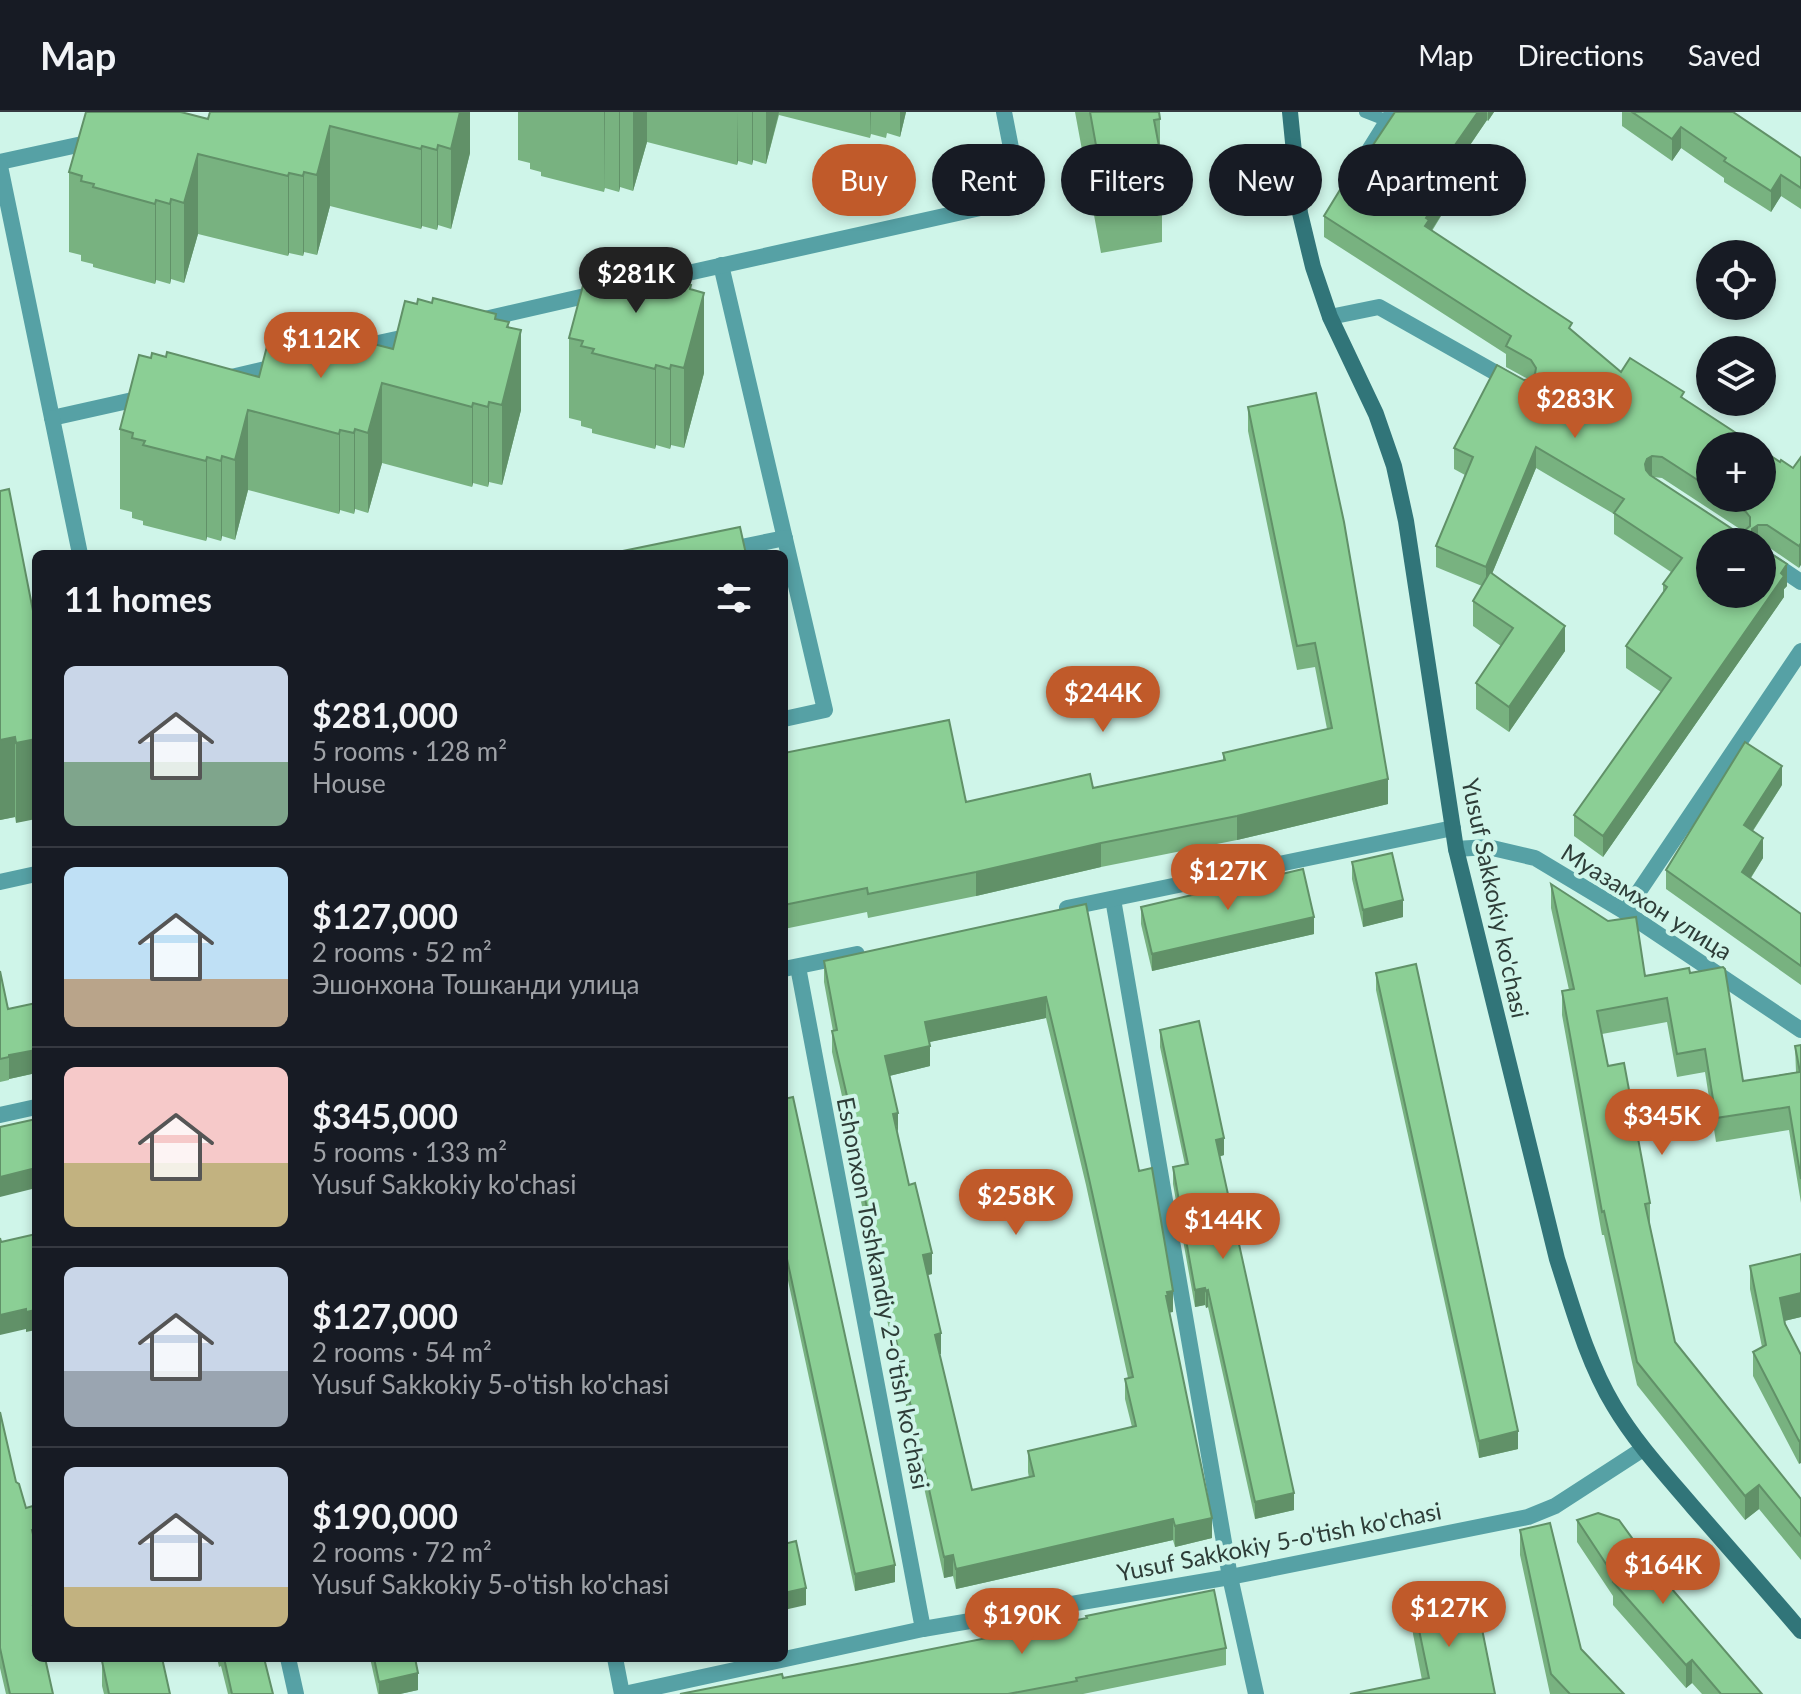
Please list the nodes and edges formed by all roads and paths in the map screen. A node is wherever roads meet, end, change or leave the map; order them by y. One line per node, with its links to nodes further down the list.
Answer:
1 (1004, 112): 8 (street)
2 (1290, 112): 11 (main road, Yusuf Sakkokiy ko'chasi)
3 (1365, 112): 4 (lane)
4 (1390, 116): 6 (street)
5 (119, 137): 7 (street)
6 (1373, 144)
7 (0, 164): 19 (street)
8 (721, 265): 9 (street); 20 (street)
9 (643, 283)
10 (612, 290): 12 (street)
11 (1330, 317): 17 (street); 29 (main road, Yusuf Sakkokiy ko'chasi)
12 (456, 325)
13 (425, 332): 14 (street)
14 (332, 354)
15 (301, 361): 16 (street)
16 (208, 382)
17 (1525, 390)
18 (161, 393): 19 (street)
19 (52, 418): 21 (street)
20 (785, 538): 22 (street); 23 (street)
21 (79, 550)
22 (726, 550)
23 (788, 550)
24 (788, 551): 28 (street)
25 (1776, 565): 26 (street)
26 (1801, 582)
27 (1801, 651): 35 (street)
28 (788, 718)
29 (1453, 828): 30 (main road, Yusuf Sakkokiy ko'chasi); 33 (street)
30 (1456, 849): 35 (street, Муазамхон улица); 41 (main road, Yusuf Sakkokiy ko'chasi)
31 (32, 875): 32 (street)
32 (0, 882)
33 (1113, 899): 34 (street); 42 (street)
34 (1053, 912)
35 (1625, 912): 38 (street, Муазамхон улица)
36 (873, 950): 37 (street)
37 (791, 968): 43 (street, Eshonxon Toshkandiy 2-o'tish ko'chasi)
38 (1801, 1030)
39 (32, 1108): 40 (street)
40 (0, 1115)
41 (1643, 1449): 42 (street, Yusuf Sakkokiy 5-o'tish ko'chasi); 44 (main road, Yusuf Sakkokiy ko'chasi)
42 (1230, 1577): 43 (street, Yusuf Sakkokiy 5-o'tish ko'chasi); 51 (street)
43 (923, 1629): 45 (street, Yusuf Sakkokiy 5-o'tish ko'chasi)
44 (1801, 1631)
45 (788, 1658)
46 (289, 1662): 49 (street)
47 (616, 1662): 50 (street)
48 (771, 1662): 50 (street, Yusuf Sakkokiy 5-o'tish ko'chasi)
49 (296, 1694)
50 (623, 1694)
51 (1256, 1694)

